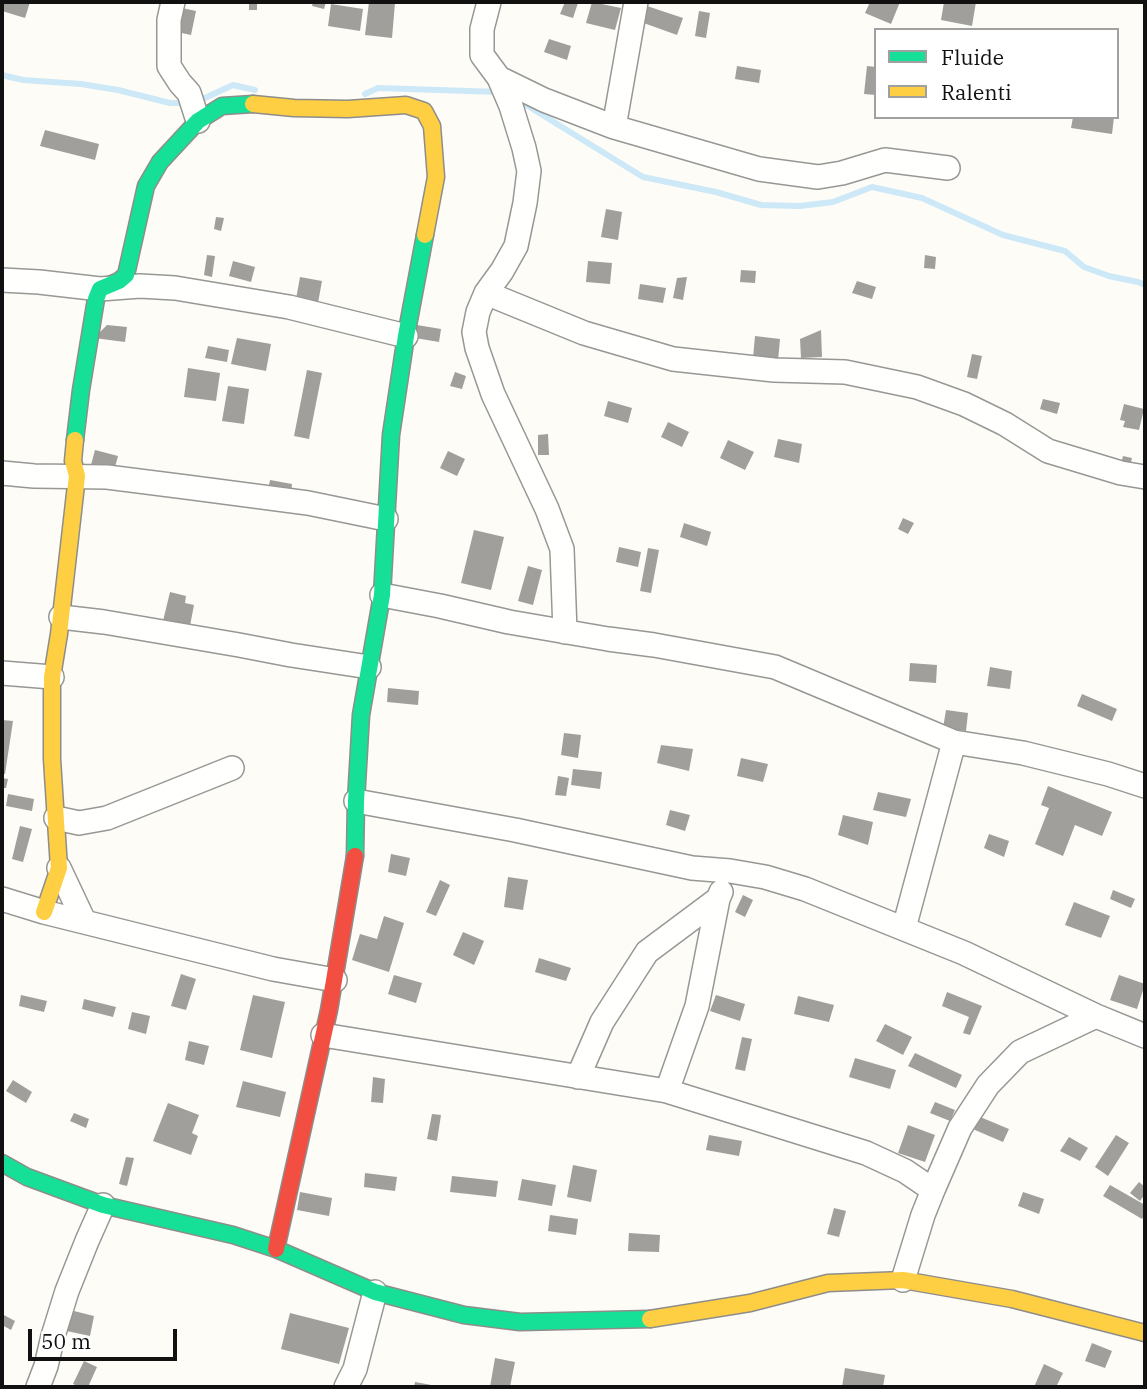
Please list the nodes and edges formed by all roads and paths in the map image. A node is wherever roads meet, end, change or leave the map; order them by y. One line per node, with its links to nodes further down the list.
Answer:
1 (173, 2): 5 (street)
2 (489, 2): 4 (street)
3 (636, 2): 6 (street)
4 (499, 78): 6 (street); 10 (street)
5 (198, 121): 9 (street); 11 (street)
6 (614, 127): 7 (street)
7 (948, 168)
8 (2, 280): 9 (street)
9 (100, 289): 11 (street); 13 (street)
10 (486, 293): 14 (street); 18 (street)
11 (406, 336): 15 (street)
12 (2, 473): 13 (street)
13 (77, 476): 15 (street); 17 (street)
14 (1145, 477)
15 (386, 519): 16 (street)
16 (382, 595): 18 (street); 19 (street)
17 (61, 617): 19 (street); 21 (street)
18 (565, 632): 22 (street)
19 (369, 667): 25 (street)
20 (2, 673): 21 (street)
21 (52, 677): 26 (street)
22 (954, 742): 24 (street); 33 (street)
23 (232, 768): 26 (street)
24 (1145, 786)
25 (356, 801): 28 (street); 34 (street)
26 (56, 818): 27 (street)
27 (59, 868): 31 (street); 32 (street)
28 (730, 871): 30 (street); 33 (street)
29 (2, 899): 31 (street)
30 (718, 899): 38 (street); 39 (street)
31 (44, 912): 32 (street)
32 (84, 921): 34 (street)
33 (904, 928): 35 (street)
34 (335, 980): 36 (street)
35 (1096, 1016): 37 (street); 41 (street)
36 (323, 1035): 38 (street); 43 (street)
37 (1145, 1036)
38 (578, 1077): 39 (street)
39 (667, 1091): 41 (street)
40 (2, 1163): 42 (street)
41 (933, 1190): 44 (street)
42 (103, 1205): 43 (street); 47 (street)
43 (276, 1249): 45 (street)
44 (903, 1280): 45 (street); 46 (street)
45 (375, 1292): 48 (street)
46 (1145, 1333)
47 (38, 1387)
48 (346, 1387)

